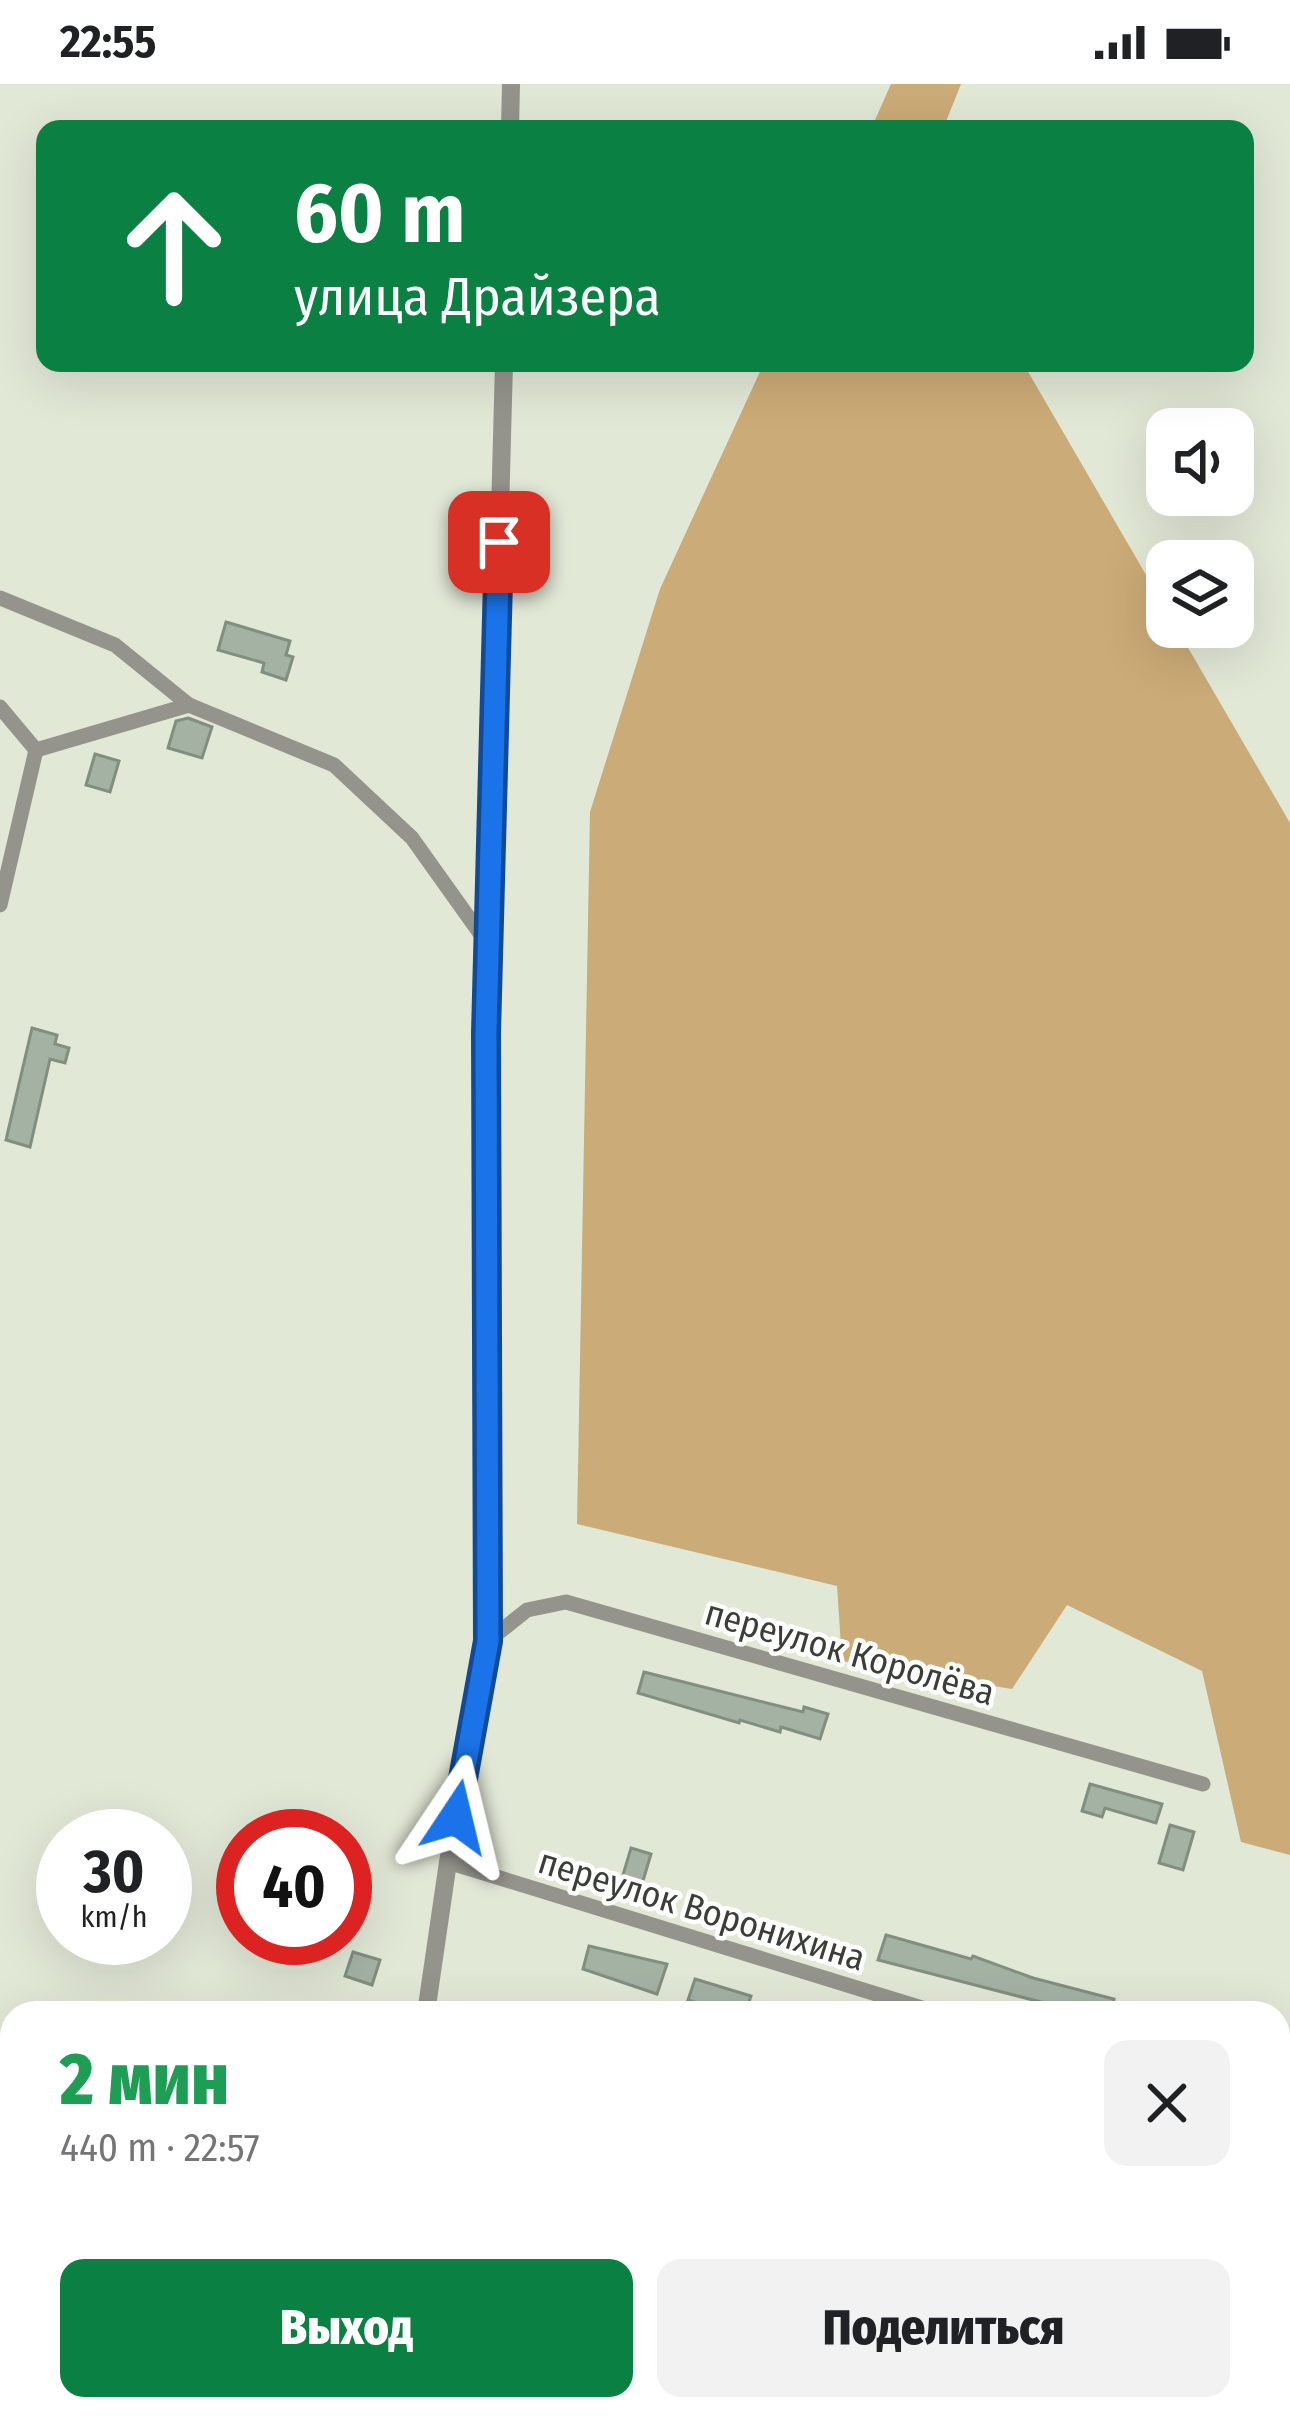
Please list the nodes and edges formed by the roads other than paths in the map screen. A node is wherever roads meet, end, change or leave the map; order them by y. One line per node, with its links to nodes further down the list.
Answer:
1 (511, 84): 2 (street)
2 (510, 120)
3 (504, 372): 9 (street)
4 (0, 598): 5 (street)
5 (189, 705): 7 (street); 9 (street)
6 (0, 706): 7 (street)
7 (36, 750): 8 (street)
8 (0, 905)
9 (488, 946): 10 (street)
10 (488, 1641): 11 (street, переулок Королёва); 12 (street)
11 (1203, 1784)
12 (448, 1862): 13 (street); 14 (street, переулок Воронихина)
13 (428, 2001)
14 (899, 2001)

